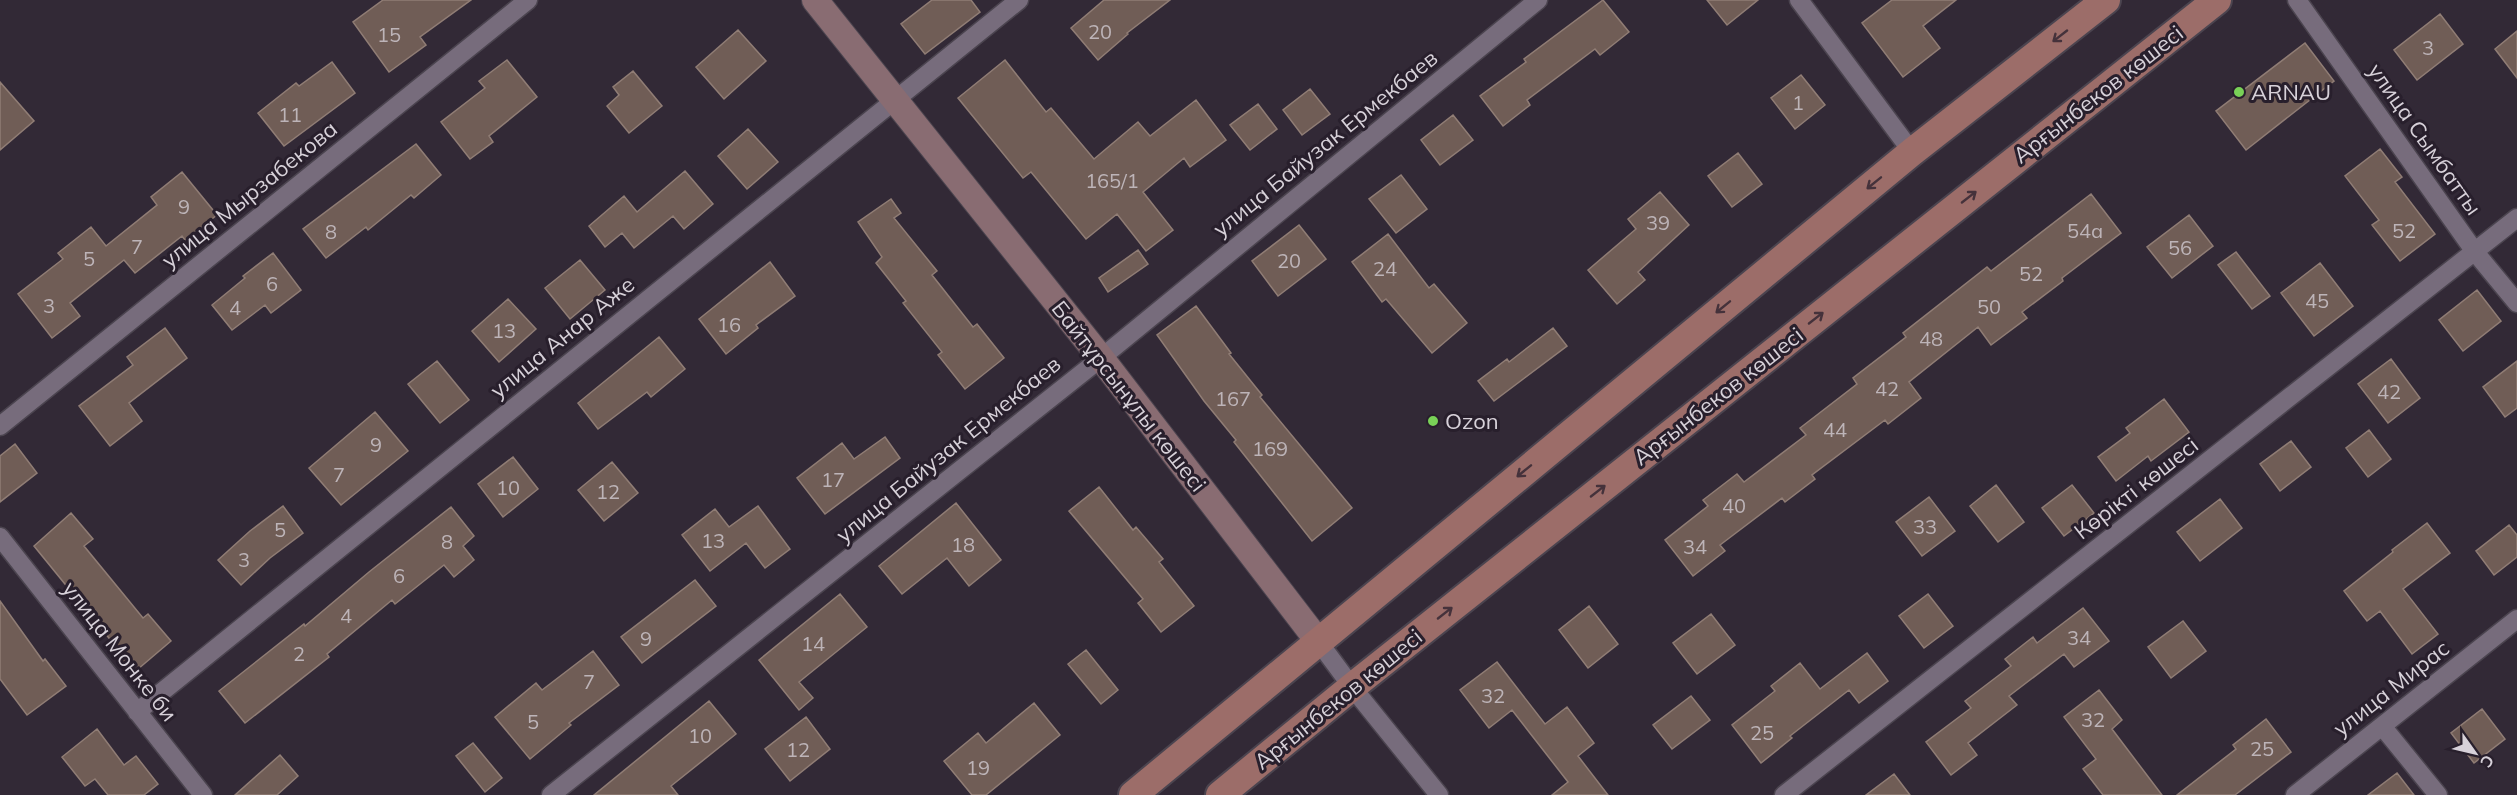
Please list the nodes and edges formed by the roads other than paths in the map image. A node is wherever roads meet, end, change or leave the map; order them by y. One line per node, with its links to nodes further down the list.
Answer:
1 (528, 0): 15 (street, улица Мырзабекова)
2 (815, 0): 9 (main road, Байтұрсынұлы көшесі)
3 (1019, 0): 9 (street, улица Анар Аже)
4 (1538, 0): 14 (street, улица Байузак Ермекбаев)
5 (1799, 0): 10 (street)
6 (2106, 0): 10 (main road, one-way to 10)
7 (2217, 0): 19 (main road, Арғынбеков көшесі, one-way to 7)
8 (2297, 0): 12 (street, улица Сымбатты)
9 (894, 99): 14 (main road, Байтұрсынұлы көшесі); 20 (street, улица Анар Аже)
10 (1912, 152): 18 (main road, one-way to 18)
11 (2517, 218): 12 (street, Көрікті көшесі)
12 (2475, 252): 13 (street, улица Сымбатты); 27 (street, Көрікті көшесі)
13 (2517, 303)
14 (1101, 358): 18 (main road, Байтұрсынұлы көшесі); 23 (street, улица Байузак Ермекбаев)
15 (0, 426)
16 (0, 537): 20 (street, улица Монке би)
17 (2517, 619): 21 (street, улица Мирас)
18 (1318, 641): 19 (street, Байтұрсынұлы көшесі); 24 (main road)
19 (1352, 687): 25 (main road, Арғынбеков көшесі); 26 (street, Байтұрсынұлы көшесі)
20 (137, 712): 22 (street, улица Монке би)
21 (2382, 726): 28 (street, улица Мирас); 29 (street)
22 (203, 795)
23 (551, 795)
24 (1133, 795)
25 (1220, 795)
26 (1439, 795)
27 (1784, 795)
28 (2295, 795)
29 (2438, 795)

